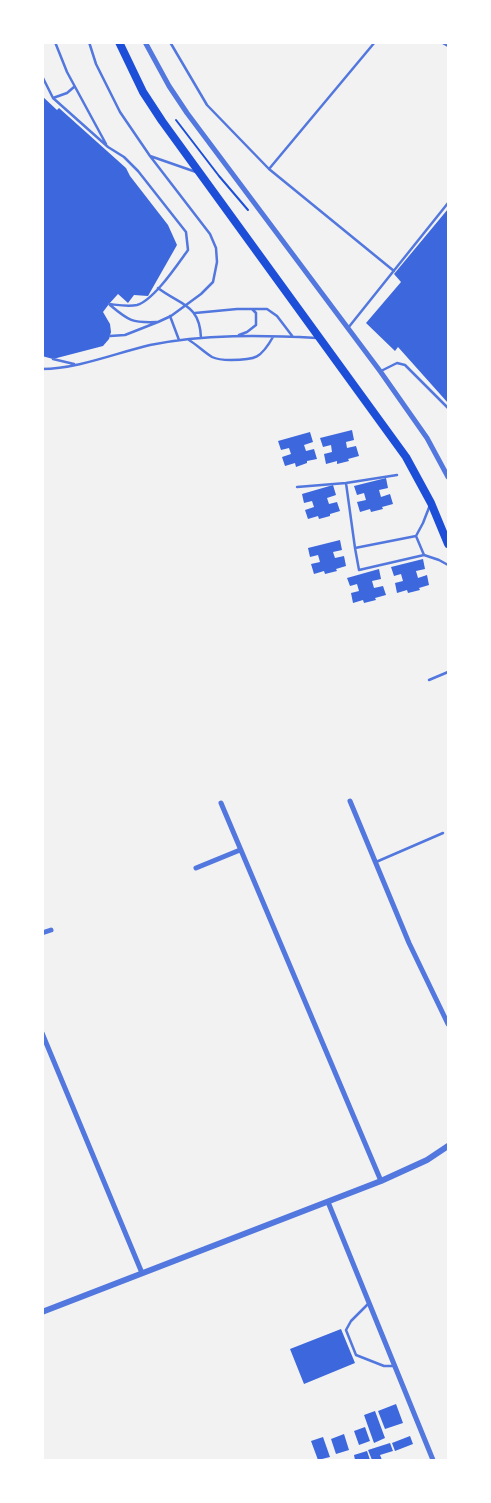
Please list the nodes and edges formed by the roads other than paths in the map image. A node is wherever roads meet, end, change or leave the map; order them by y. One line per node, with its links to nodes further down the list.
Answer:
1 (55, 42): 10 (lane)
2 (88, 42): 13 (lane)
3 (119, 42): 15 (main road)
4 (145, 42): 24 (street)
5 (170, 42): 14 (lane)
6 (376, 42): 14 (lane)
7 (442, 42): 8 (lane)
8 (448, 46)
9 (42, 76): 11 (lane)
10 (74, 87): 11 (lane); 12 (lane)
11 (53, 98): 12 (lane)
12 (108, 147): 18 (lane)
13 (150, 156): 15 (lane); 19 (lane)
14 (269, 169): 17 (lane)
15 (200, 173): 30 (main road)
16 (448, 203): 17 (lane)
17 (394, 270): 24 (lane)
18 (158, 288): 19 (lane); 23 (lane)
19 (186, 305): 21 (lane); 22 (lane)
20 (252, 309): 21 (lane); 26 (lane); 28 (lane)
21 (195, 312): 29 (lane)
22 (170, 316): 23 (lane); 32 (lane)
23 (158, 322): 25 (lane)
24 (348, 328): 36 (street)
25 (110, 336)
26 (235, 337): 27 (lane); 29 (lane)
27 (273, 337): 28 (lane); 31 (lane)
28 (293, 337): 30 (lane)
29 (201, 338): 31 (lane)
30 (320, 338): 42 (main road)
31 (188, 339): 32 (lane)
32 (179, 340): 34 (lane)
33 (53, 360): 34 (lane)
34 (75, 365): 35 (lane)
35 (42, 368)
36 (380, 371): 37 (lane); 39 (street)
37 (448, 408)
38 (397, 475): 40 (lane)
39 (448, 477)
40 (346, 483): 41 (lane); 45 (lane)
41 (297, 487)
42 (431, 503): 43 (lane); 44 (main road)
43 (416, 536): 45 (lane); 46 (lane)
44 (448, 544)
45 (355, 548): 46 (lane)
46 (424, 555): 47 (lane)
47 (448, 565)
48 (448, 672): 49 (lane)
49 (429, 680)
50 (350, 801): 54 (street)
51 (220, 803): 53 (street)
52 (443, 833): 54 (lane)
53 (240, 850): 55 (street); 61 (street)
54 (376, 862): 58 (street)
55 (196, 868)
56 (51, 930): 57 (street)
57 (42, 933)
58 (448, 1024)
59 (42, 1033): 63 (street)
60 (448, 1146): 61 (street)
61 (381, 1181): 62 (street)
62 (328, 1202): 63 (street); 64 (street)
63 (142, 1273): 65 (street)
64 (369, 1303): 66 (street); 66 (lane)
65 (42, 1312)
66 (395, 1366): 67 (street)
67 (433, 1460)

